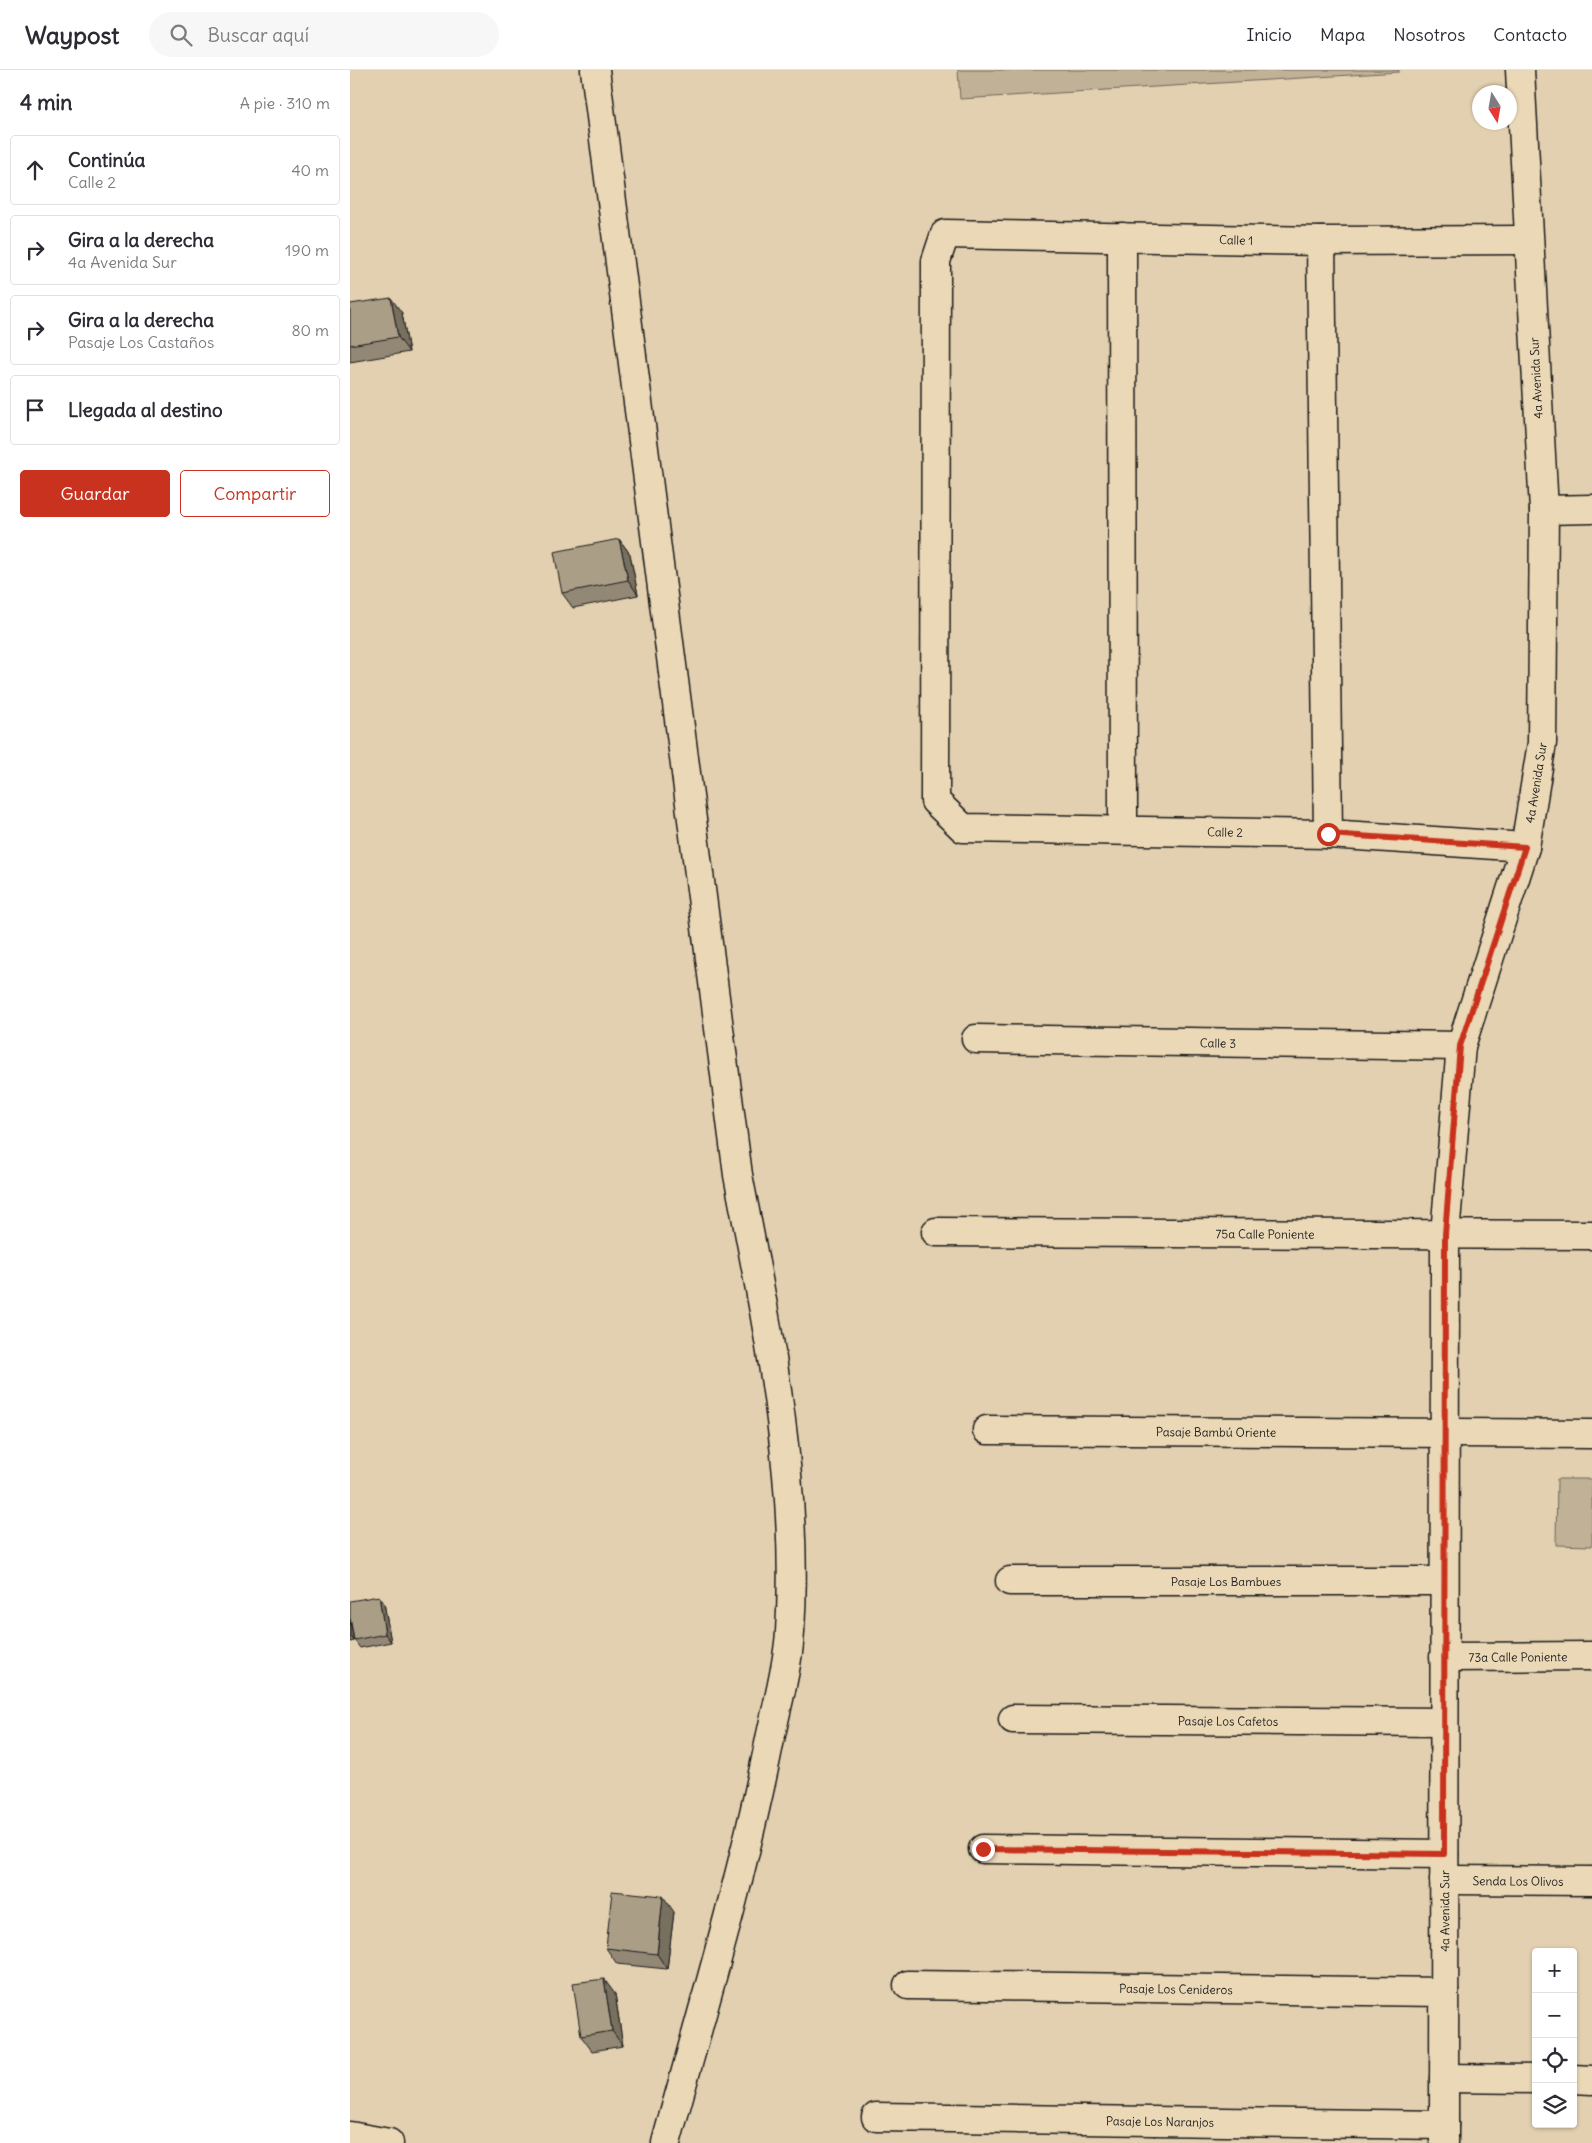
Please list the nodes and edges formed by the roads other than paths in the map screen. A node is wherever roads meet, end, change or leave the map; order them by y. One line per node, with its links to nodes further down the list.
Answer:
1 (596, 70): 39 (street)
2 (1520, 70): 4 (street, 4a Avenida Sur)
3 (1122, 237): 5 (street, Calle 1); 8 (street, Calle 1); 9 (street)
4 (1528, 240): 5 (street, Calle 1); 7 (street, 4a Avenida Sur)
5 (1322, 241): 10 (street)
6 (1592, 509): 7 (street)
7 (1544, 510): 11 (street, 4a Avenida Sur)
8 (935, 801): 9 (street, Calle 2)
9 (1123, 830): 10 (street, Calle 2)
10 (1328, 834): 11 (street, Calle 2)
11 (1525, 847): 13 (street, 4a Avenida Sur)
12 (976, 1040): 13 (street, Calle 3)
13 (1460, 1046): 15 (street, 4a Avenida Sur)
14 (936, 1232): 15 (street, 75a Calle Poniente)
15 (1445, 1234): 16 (street, 75a Calle Poniente); 18 (street, 4a Avenida Sur)
16 (1592, 1234)
17 (987, 1430): 18 (street, Pasaje Bambú Oriente)
18 (1445, 1433): 19 (street, Pasaje Bambú Oriente); 20 (street, 4a Avenida Sur)
19 (1592, 1434)
20 (1444, 1580): 21 (street, Pasaje Los Bambues); 23 (street, 4a Avenida Sur)
21 (1010, 1581)
22 (1592, 1656): 23 (street, 73a Calle Poniente)
23 (1444, 1657): 25 (street, 4a Avenida Sur)
24 (1013, 1719): 25 (street, Pasaje Los Cafetos)
25 (1444, 1722): 27 (street, 4a Avenida Sur)
26 (983, 1849): 27 (street, Senda Los Olivos)
27 (1444, 1867): 28 (street, Senda Los Olivos); 30 (street, 4a Avenida Sur)
28 (1592, 1881)
29 (908, 1985): 30 (street, Pasaje Los Cenideros)
30 (1444, 1992): 31 (street, 4a Avenida Sur)
31 (1444, 2078): 32 (street); 36 (street, 4a Avenida Sur)
32 (1532, 2079)
33 (1577, 2079): 34 (street)
34 (1592, 2080)
35 (876, 2117): 36 (street, Pasaje Los Naranjos)
36 (1444, 2134)
37 (350, 2136): 38 (street)
38 (389, 2143)
39 (666, 2143)

